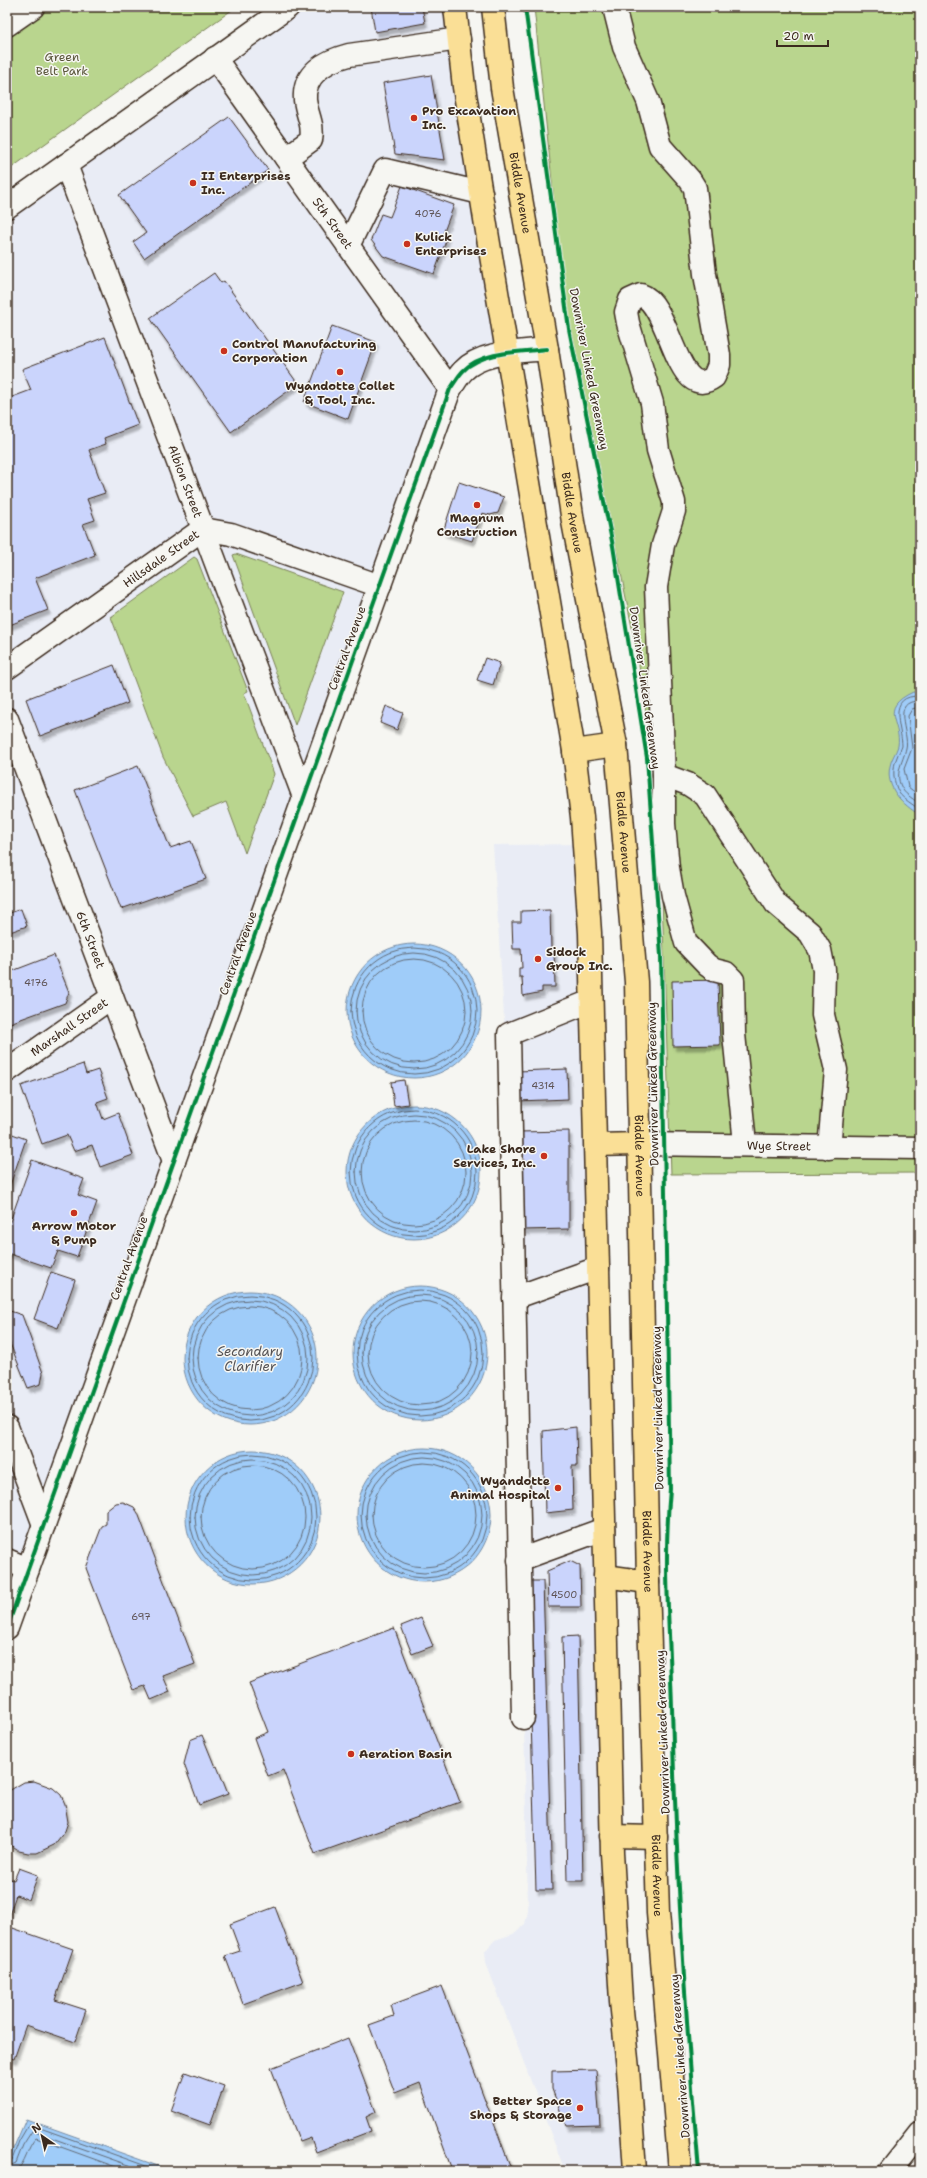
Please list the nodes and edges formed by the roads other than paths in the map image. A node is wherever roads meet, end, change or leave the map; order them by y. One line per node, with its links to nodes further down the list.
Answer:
1 (33, 7): 6 (street)
2 (288, 7): 8 (street)
3 (455, 7): 7 (main road)
4 (493, 7): 14 (main road, Biddle Avenue)
5 (614, 7): 23 (street)
6 (7, 25)
7 (458, 39): 9 (street); 11 (main road)
8 (215, 58): 9 (street, 5th Street); 10 (street)
9 (286, 158): 13 (street, 5th Street)
10 (66, 165): 12 (street); 17 (street, Albion Street)
11 (481, 193): 13 (street); 15 (main road)
12 (7, 207)
13 (348, 246): 16 (street, 5th Street)
14 (547, 349): 15 (street, Central Avenue); 21 (main road, Biddle Avenue)
15 (508, 353): 16 (street, Central Avenue); 22 (main road)
16 (450, 389): 18 (street, Central Avenue)
17 (203, 529): 18 (street, Hillsdale Street); 19 (street, Hillsdale Street); 24 (street, Albion Street)
18 (380, 586): 24 (street, Central Avenue)
19 (7, 668)
20 (7, 719): 25 (street, 6th Street)
21 (616, 745): 22 (main road); 28 (main road, Biddle Avenue)
22 (574, 751): 26 (main road)
23 (667, 776): 29 (street); 31 (street)
24 (304, 797): 33 (street, Central Avenue)
25 (112, 997): 27 (street, Marshall Street); 33 (street, 6th Street)
26 (591, 1002): 30 (main road); 35 (street)
27 (7, 1071)
28 (639, 1144): 29 (street, Wye Street); 30 (main road); 43 (main road, Biddle Avenue)
29 (745, 1144): 31 (street, Wye Street)
30 (596, 1145): 34 (main road)
31 (829, 1148): 32 (street, Wye Street)
32 (920, 1148)
33 (174, 1161): 37 (street, Central Avenue)
34 (598, 1268): 35 (street); 38 (main road)
35 (514, 1298): 40 (street)
36 (7, 1426): 37 (street)
37 (44, 1524): 41 (street, Central Avenue)
38 (604, 1529): 40 (street); 42 (main road)
39 (7, 1560): 41 (street)
40 (519, 1560): 45 (street)
41 (28, 1569): 44 (street, Central Avenue)
42 (605, 1576): 43 (main road); 46 (main road)
43 (648, 1582): 47 (main road, Biddle Avenue)
44 (7, 1628)
45 (523, 1718)
46 (611, 1836): 47 (main road); 49 (main road)
47 (656, 1837): 50 (main road, Biddle Avenue)
48 (920, 2133): 51 (street)
49 (635, 2171)
50 (680, 2171)
51 (890, 2171)

